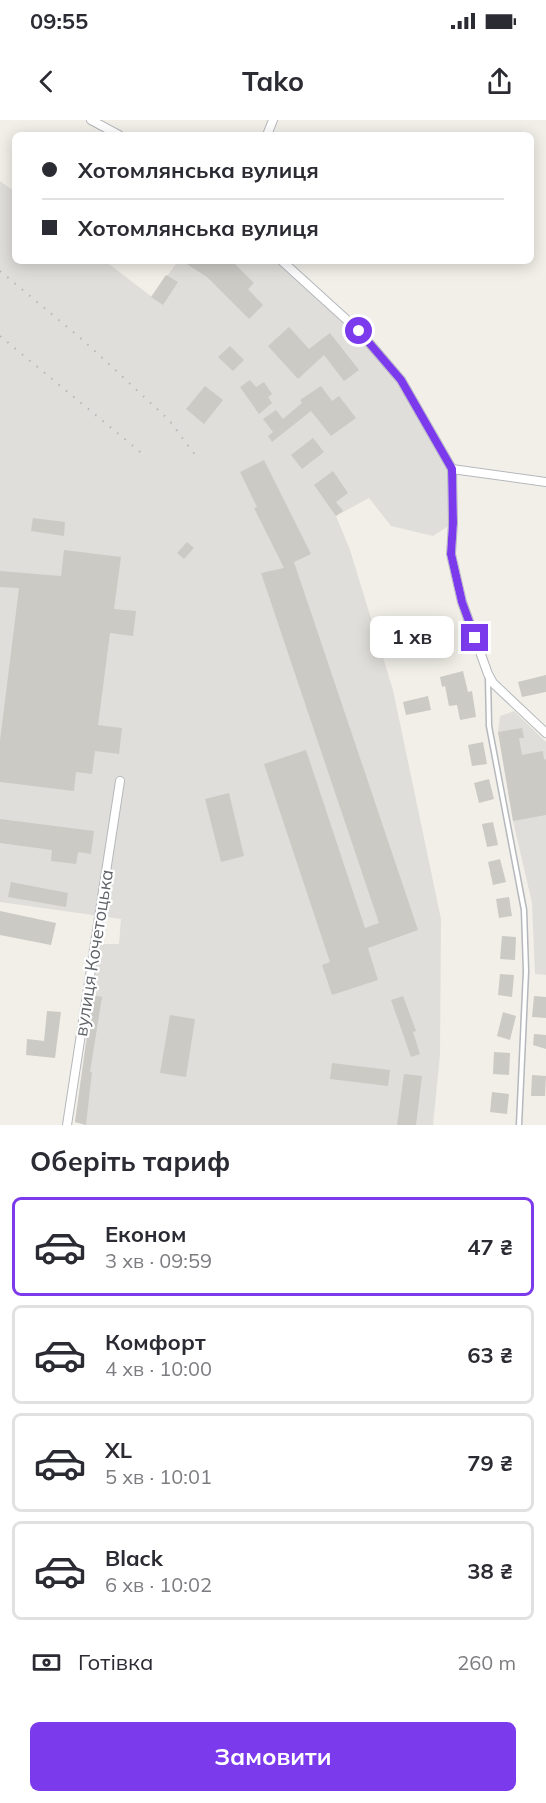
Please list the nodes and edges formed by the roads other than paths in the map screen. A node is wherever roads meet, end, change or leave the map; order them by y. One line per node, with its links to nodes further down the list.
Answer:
1 (91, 120): 2 (street)
2 (113, 132)
3 (285, 264): 4 (street)
4 (452, 469): 5 (street); 6 (street)
5 (546, 482)
6 (488, 674): 7 (street); 10 (lane)
7 (546, 733)
8 (120, 780): 9 (street, вулиця Кочетоцька)
9 (67, 1125)
10 (519, 1125)

